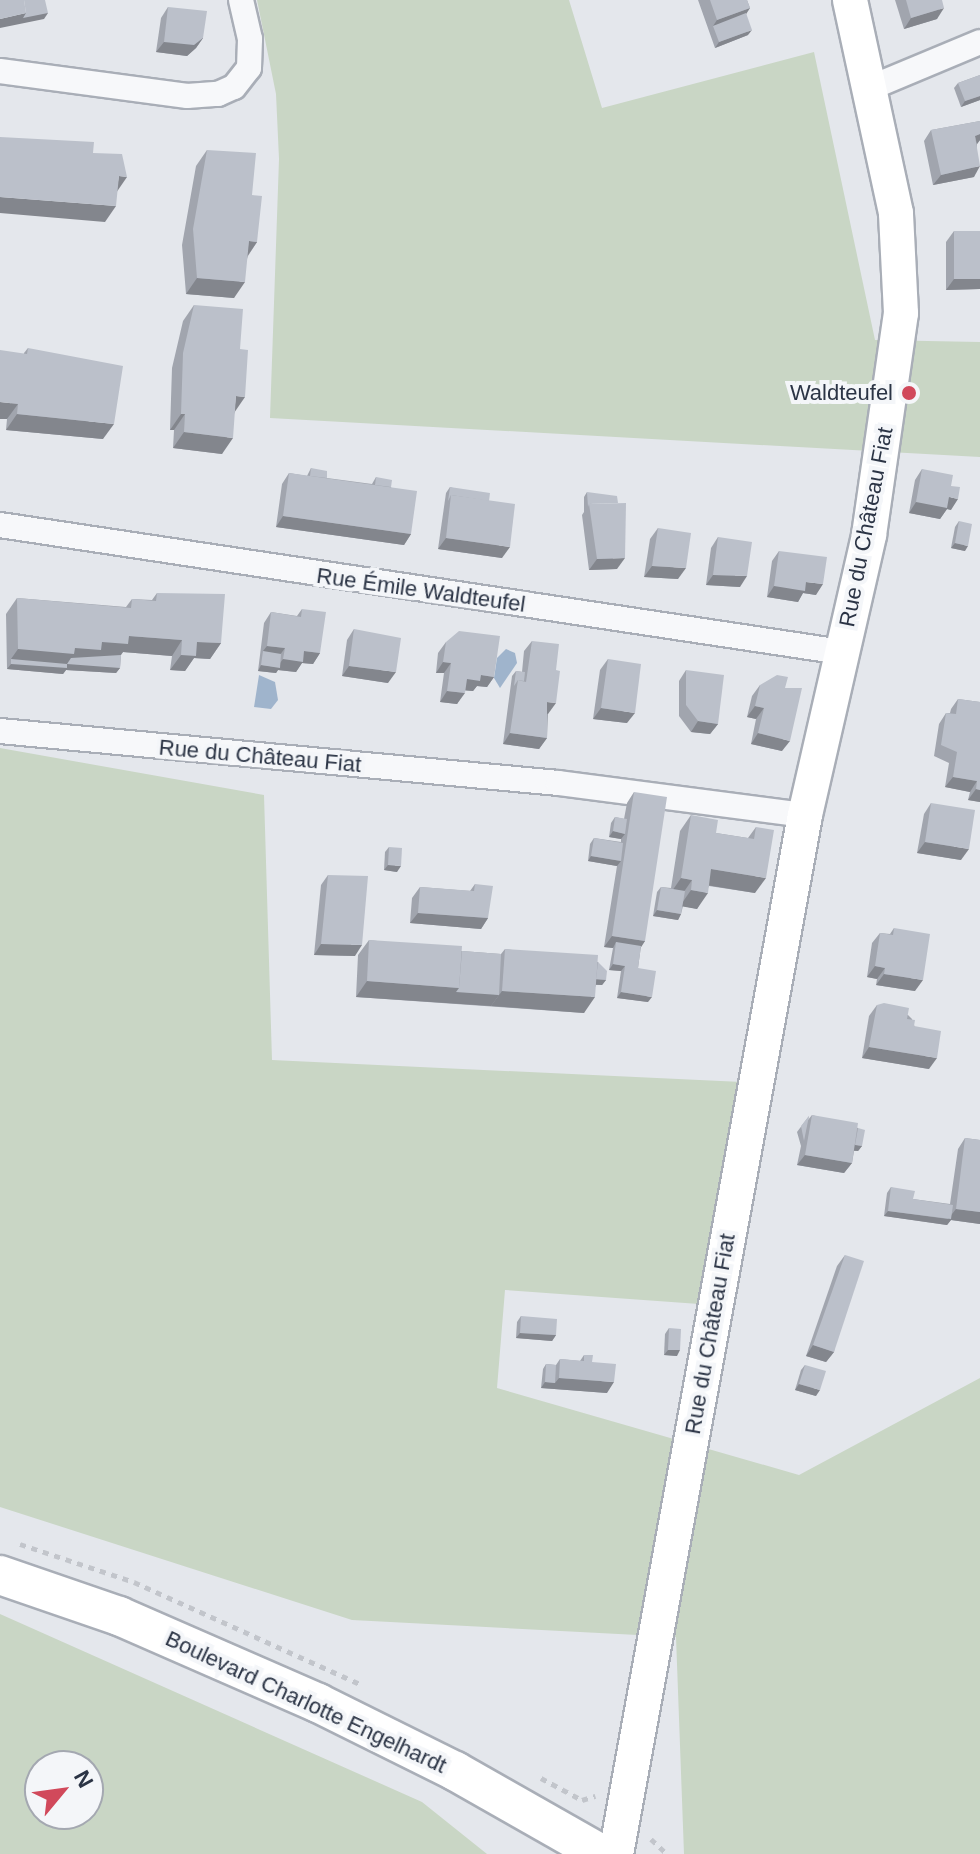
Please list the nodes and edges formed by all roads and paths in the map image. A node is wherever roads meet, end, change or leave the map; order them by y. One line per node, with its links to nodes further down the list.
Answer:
1 (241, 0): 4 (street)
2 (850, 0): 5 (street, Rue du Château Fiat)
3 (980, 42): 5 (street)
4 (0, 71)
5 (870, 88): 7 (street, Rue du Château Fiat)
6 (0, 525): 7 (street, Rue Émile Waldteufel)
7 (842, 652): 9 (street, Rue du Château Fiat)
8 (0, 731): 9 (street, Rue du Château Fiat)
9 (805, 815): 13 (street, Rue du Château Fiat)
10 (0, 1575): 12 (main road, Boulevard Charlotte Engelhardt)
11 (650, 1826): 14 (path)
12 (601, 1854)
13 (616, 1854)
14 (667, 1854)

